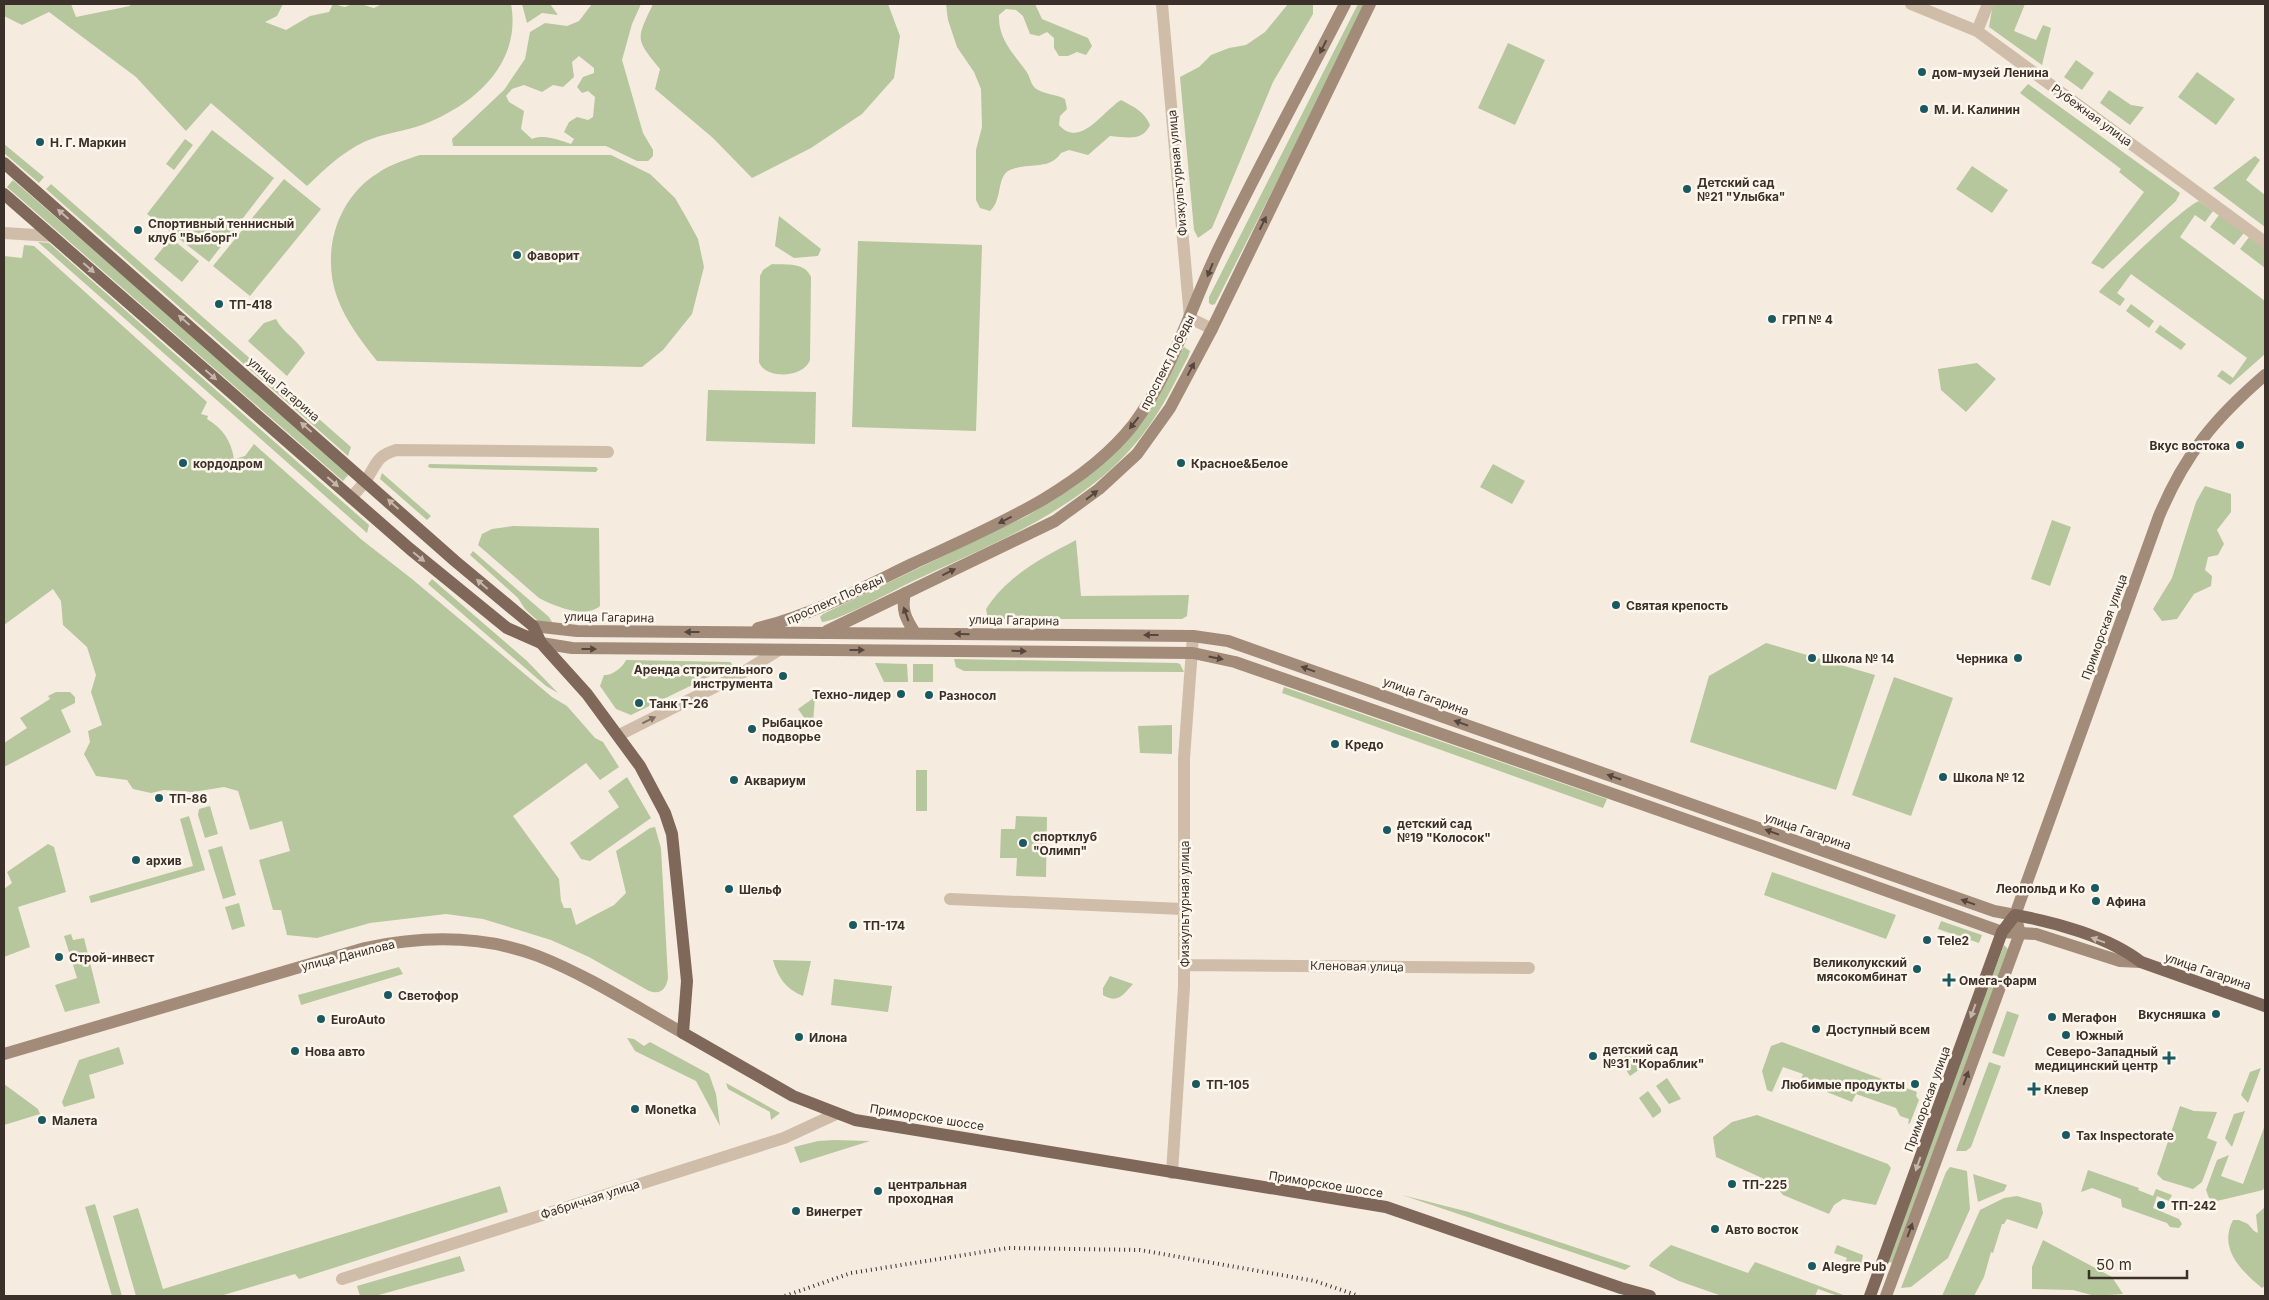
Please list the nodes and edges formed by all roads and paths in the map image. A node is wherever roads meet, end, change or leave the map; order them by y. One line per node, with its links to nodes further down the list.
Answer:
1 (1162, 4): 12 (street, Физкультурная улица)
2 (1345, 4): 12 (main road, проспект Победы, one-way to 12)
3 (1370, 4): 13 (main road, проспект Победы, one-way to 3)
4 (1911, 4): 6 (street, Рубежная улица)
5 (1988, 4): 6 (street)
6 (1977, 31): 11 (street, Рубежная улица)
7 (4, 163): 16 (main road, улица Гагарина, one-way to 7)
8 (4, 194): 10 (main road, улица Гагарина)
9 (4, 233): 10 (street)
10 (52, 236): 17 (main road, улица Гагарина, one-way to 17)
11 (2265, 242)
12 (1190, 318): 13 (street); 19 (main road, проспект Победы, one-way to 19)
13 (1212, 329): 18 (main road, проспект Победы, one-way to 13)
14 (2265, 375): 32 (main road, Приморская улица)
15 (608, 452): 16 (street)
16 (366, 480): 17 (street); 20 (main road, улица Гагарина, one-way to 16)
17 (351, 498): 25 (main road, улица Гагарина, one-way to 25)
18 (905, 593): 22 (main road, проспект Победы); 23 (main road, one-way to 18)
19 (818, 609): 21 (main road, проспект Победы); 22 (main road)
20 (533, 626): 21 (main road, улица Гагарина, one-way to 20); 25 (main road)
21 (740, 633): 22 (main road, улица Гагарина)
22 (824, 633): 23 (main road, улица Гагарина); 26 (main road, проспект Победы); 27 (main road)
23 (915, 633): 24 (main road, улица Гагарина, one-way to 23)
24 (1193, 636): 28 (street, Физкультурная улица); 32 (main road, улица Гагарина, one-way to 24)
25 (541, 643): 26 (main road, улица Гагарина, one-way to 26); 29 (main road)
26 (779, 650): 27 (main road, улица Гагарина); 29 (street, one-way to 26)
27 (835, 650): 28 (main road, улица Гагарина, one-way to 28)
28 (1192, 653): 31 (street, Физкультурная улица); 33 (main road, улица Гагарина, one-way to 33)
29 (619, 735): 39 (main road)
30 (950, 899): 31 (street)
31 (1183, 909): 36 (street, Физкультурная улица)
32 (2015, 915): 33 (main road, Приморская улица); 34 (main road); 35 (main road, улица Гагарина, one-way to 32)
33 (2002, 932): 34 (main road, улица Гагарина); 43 (main road, Приморская улица, one-way to 43)
34 (2020, 933): 35 (main road, улица Гагарина); 44 (main road, one-way to 34)
35 (2141, 962): 38 (main road, улица Гагарина)
36 (1184, 965): 37 (street, Кленовая улица); 42 (street, Физкультурная улица)
37 (1529, 968)
38 (2265, 1006)
39 (683, 1033): 40 (main road, улица Данилова); 41 (main road, Приморское шоссе)
40 (4, 1054)
41 (836, 1114): 42 (main road, Приморское шоссе); 45 (street, Фабричная улица)
42 (1172, 1173): 46 (main road, Приморское шоссе)
43 (1879, 1271): 44 (street); 49 (main road, Приморская улица)
44 (1893, 1276): 50 (main road)
45 (342, 1279)
46 (1621, 1288): 47 (main road, Приморское шоссе); 48 (main road, Приморское шоссе)
47 (1635, 1296)
48 (1650, 1296)
49 (1870, 1296)
50 (1886, 1296)

